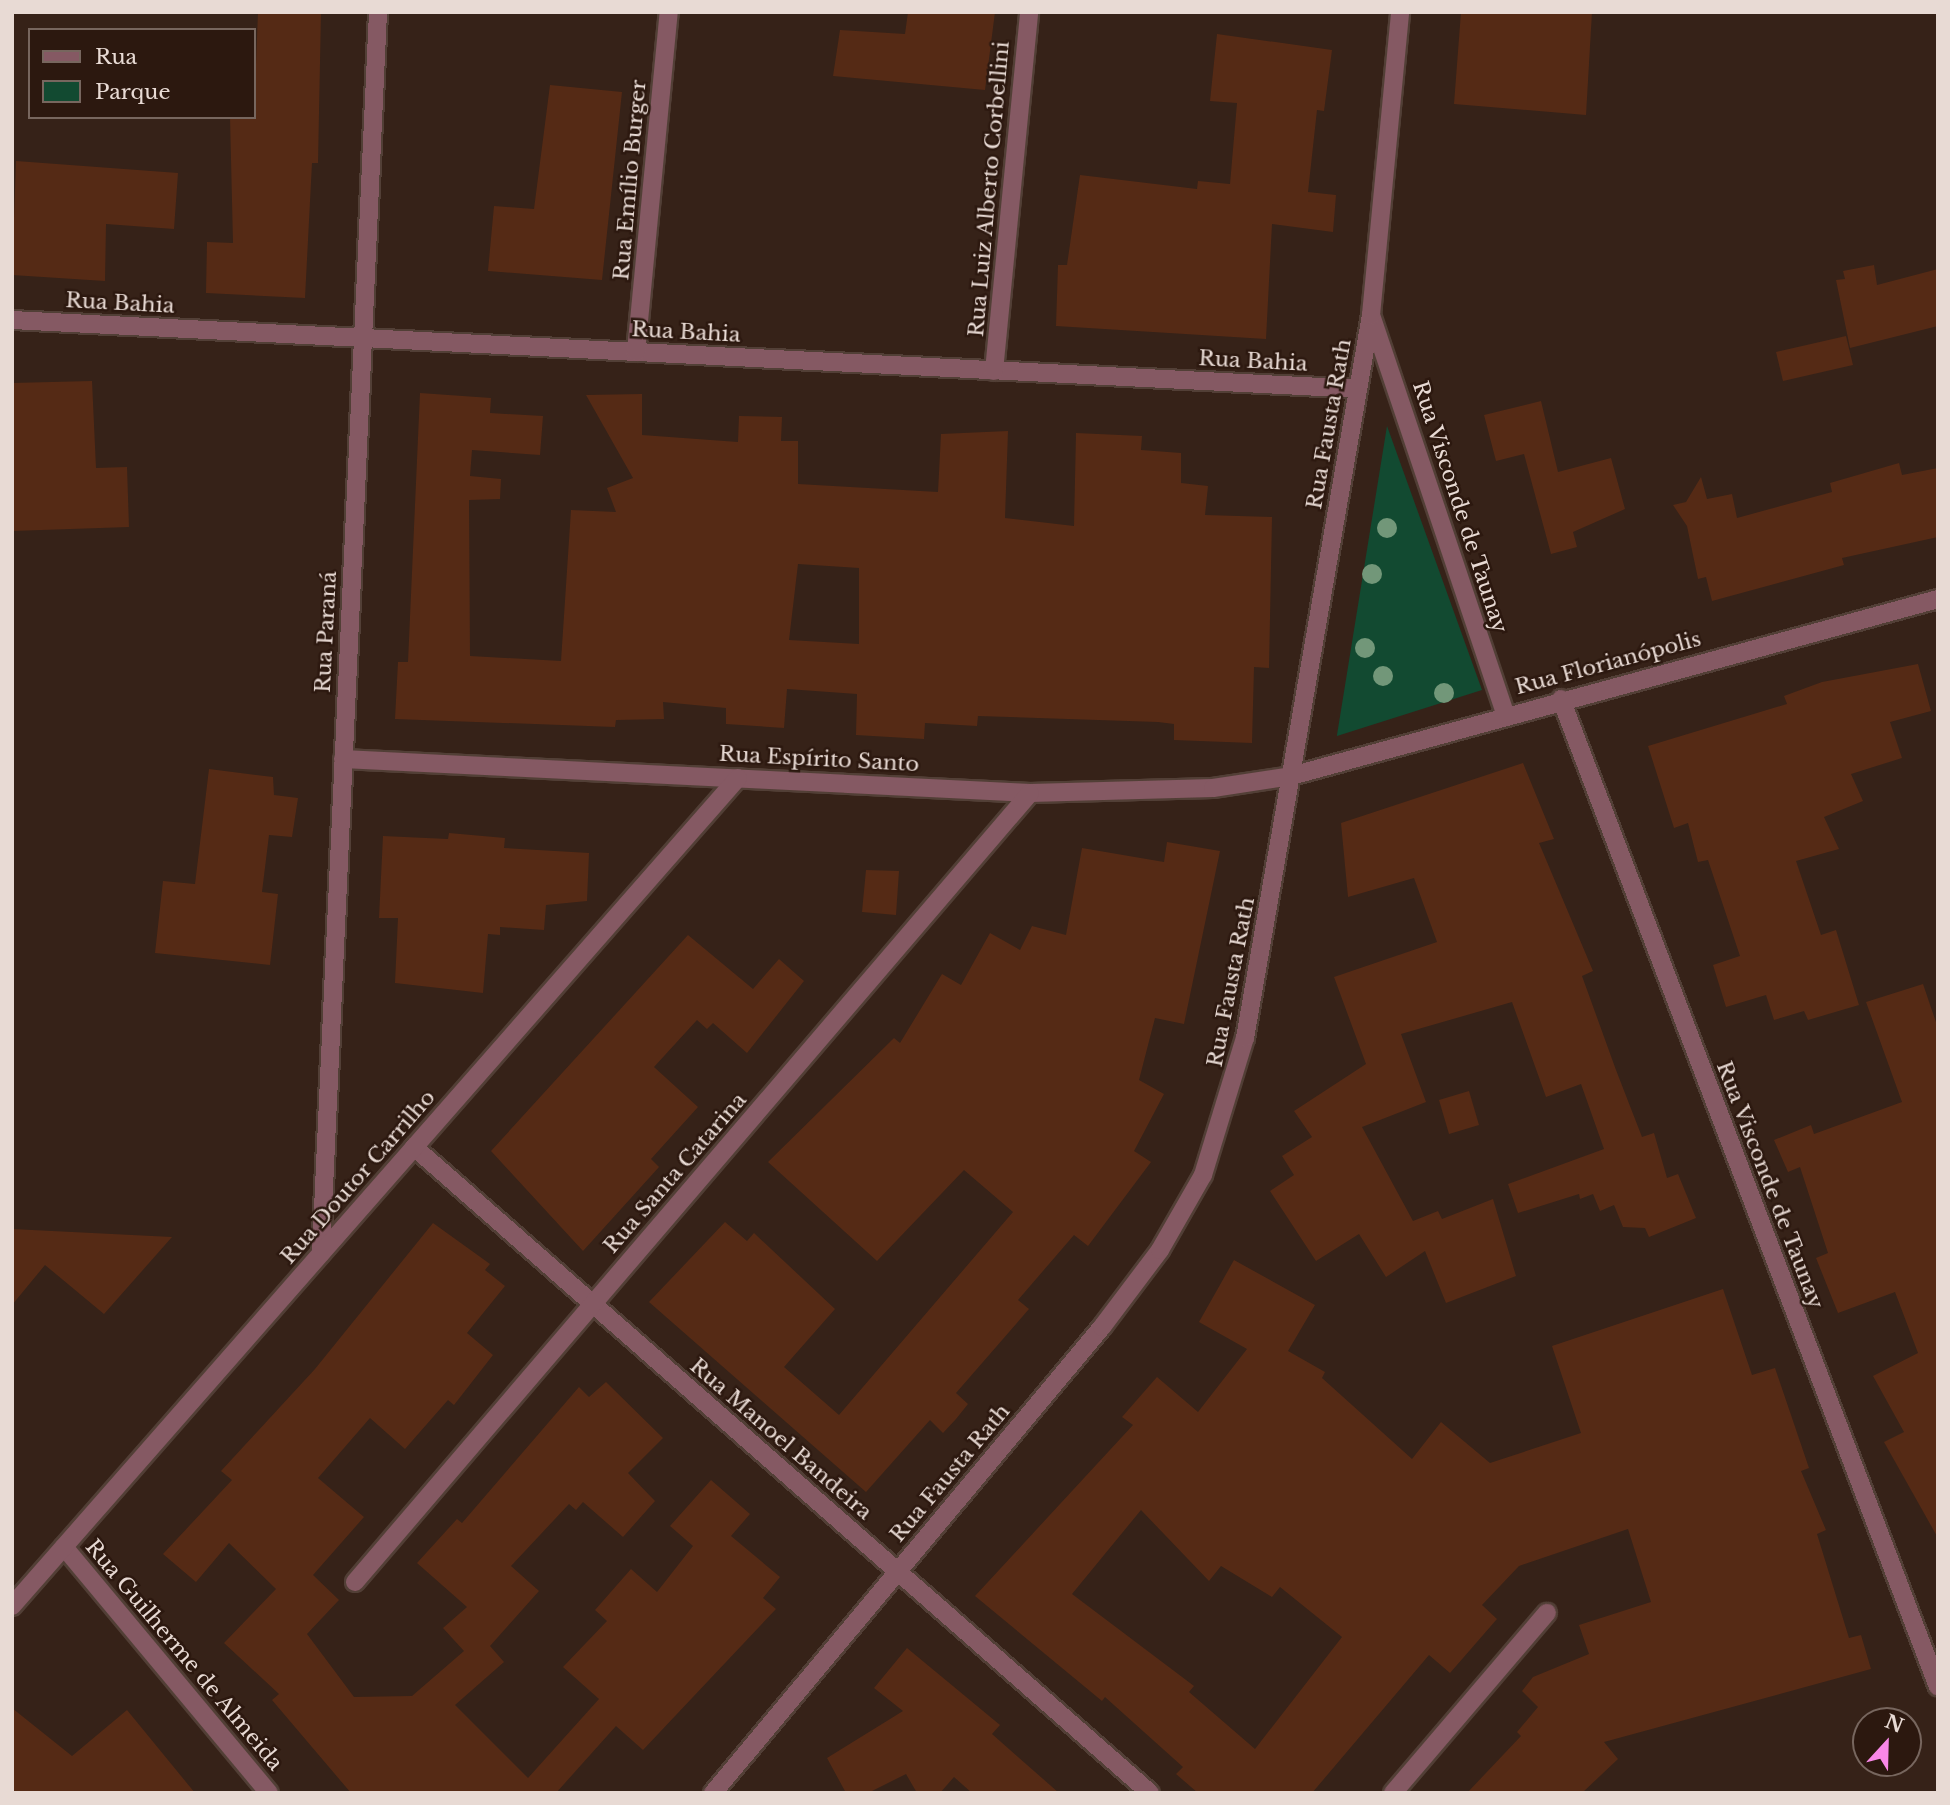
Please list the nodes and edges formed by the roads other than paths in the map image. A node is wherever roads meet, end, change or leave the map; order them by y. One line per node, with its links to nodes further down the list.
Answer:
1 (378, 12): 7 (street, Rua Paraná)
2 (668, 12): 8 (street, Rua Emílio Burger)
3 (1029, 12): 9 (street, Rua Luiz Alberto Corbellini)
4 (1400, 12): 5 (street, Rua Fausta Rath)
5 (1371, 314): 10 (street, Rua Fausta Rath); 13 (street, Rua Visconde de Taunay)
6 (12, 320): 7 (street, Rua Bahia)
7 (363, 338): 8 (street, Rua Bahia); 14 (street, Rua Paraná)
8 (636, 352): 9 (street, Rua Bahia)
9 (994, 371): 10 (street, Rua Bahia)
10 (1358, 389): 15 (street, Rua Fausta Rath)
11 (1938, 599): 12 (street, Rua Florianópolis)
12 (1561, 699): 13 (street, Rua Florianópolis); 26 (street, Rua Visconde de Taunay)
13 (1505, 714): 15 (street, Rua Florianópolis)
14 (343, 759): 16 (street, Rua Espírito Santo); 19 (street, Rua Paraná)
15 (1292, 776): 17 (street, Rua Espírito Santo); 22 (street, Rua Fausta Rath)
16 (738, 778): 17 (street, Rua Espírito Santo); 18 (street, Rua Doutor Carrilho)
17 (1030, 793): 20 (street, Rua Santa Catarina)
18 (414, 1147): 19 (street, Rua Doutor Carrilho); 20 (street, Rua Manoel Bandeira)
19 (321, 1253): 21 (street, Rua Doutor Carrilho)
20 (592, 1304): 22 (street, Rua Manoel Bandeira); 23 (street, Rua Santa Catarina)
21 (64, 1547): 24 (street, Rua Doutor Carrilho); 27 (street, Rua Guilherme de Almeida)
22 (898, 1572): 28 (street, Rua Fausta Rath); 29 (street, Rua Manoel Bandeira)
23 (355, 1582)
24 (12, 1606)
25 (1547, 1613): 30 (street)
26 (1938, 1687)
27 (269, 1793)
28 (713, 1793)
29 (1150, 1793)
30 (1392, 1793)

